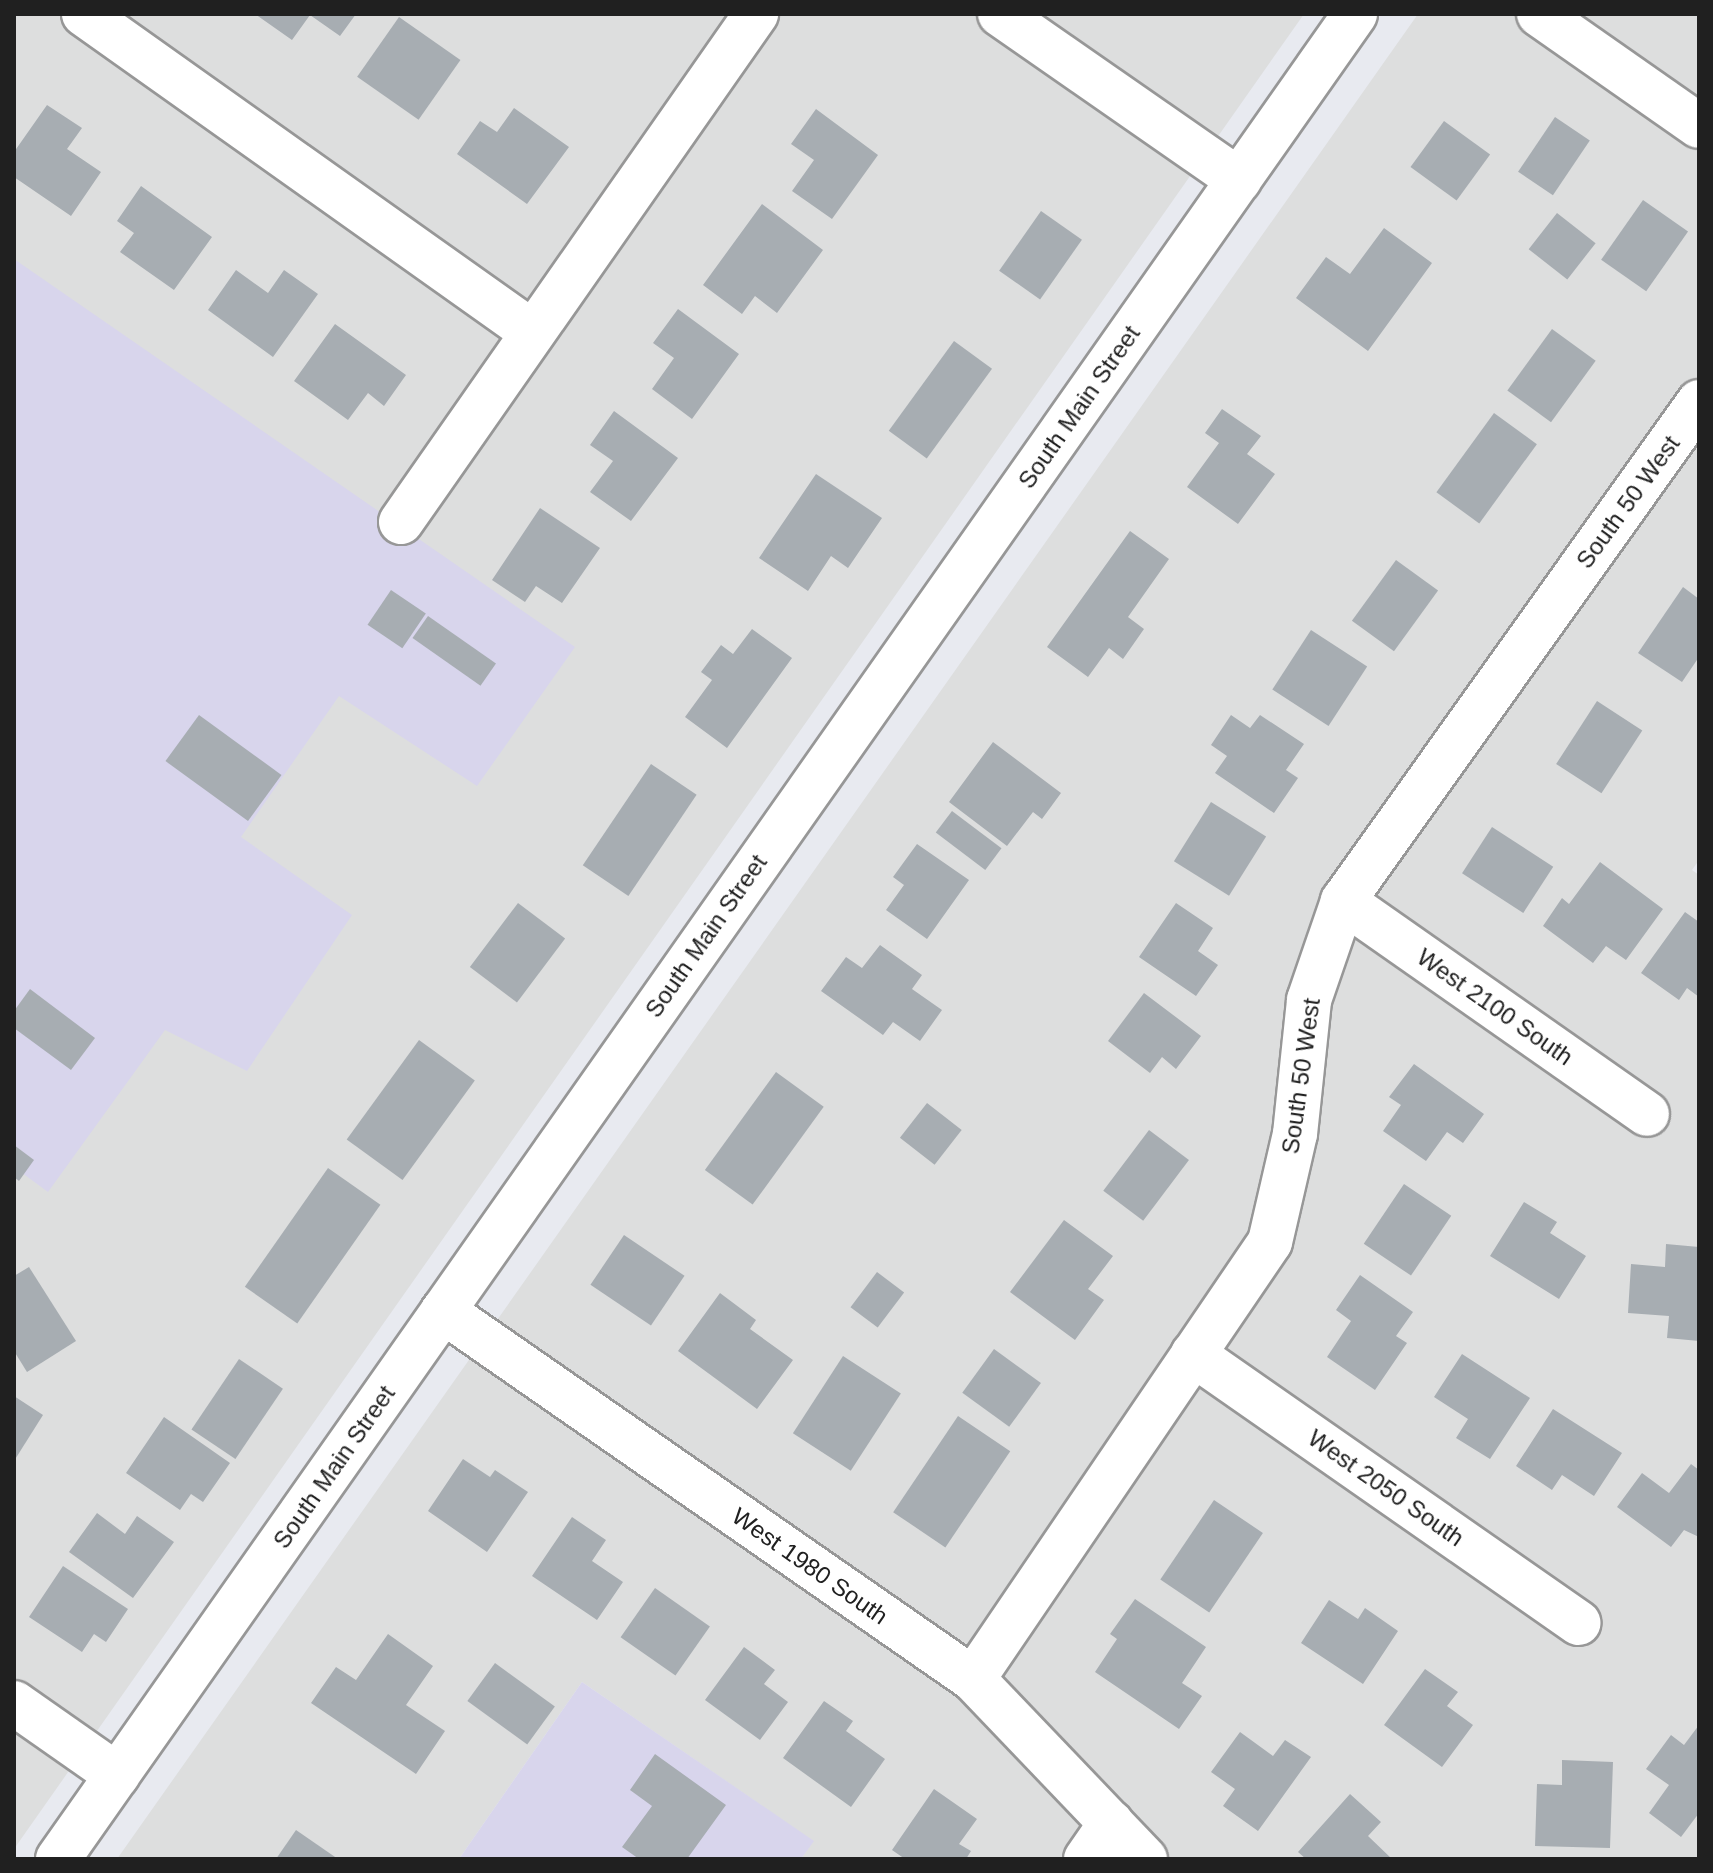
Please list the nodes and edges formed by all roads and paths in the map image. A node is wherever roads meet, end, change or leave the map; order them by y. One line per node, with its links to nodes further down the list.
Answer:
1 (84, 14): 8 (street)
2 (756, 14): 8 (street)
3 (1000, 14): 7 (street)
4 (1355, 14): 7 (street, South Main Street)
5 (1539, 14): 6 (street)
6 (1699, 126)
7 (1239, 180): 13 (street, South Main Street)
8 (532, 332): 10 (street)
9 (1699, 402): 11 (street, South 50 West)
10 (401, 522)
11 (1343, 901): 12 (street, West 2100 South); 14 (street, South 50 West)
12 (1647, 1114)
13 (443, 1311): 16 (street, West 1980 South); 18 (street, South Main Street)
14 (1193, 1354): 15 (street, West 2050 South); 16 (street, South 50 West)
15 (1578, 1623)
16 (973, 1679): 19 (street, West 1980 South)
17 (14, 1703): 18 (street)
18 (117, 1775): 20 (street, South Main Street)
19 (1111, 1823): 21 (street); 22 (street, West 1980 South)
20 (58, 1859)
21 (1086, 1859)
22 (1145, 1859)

